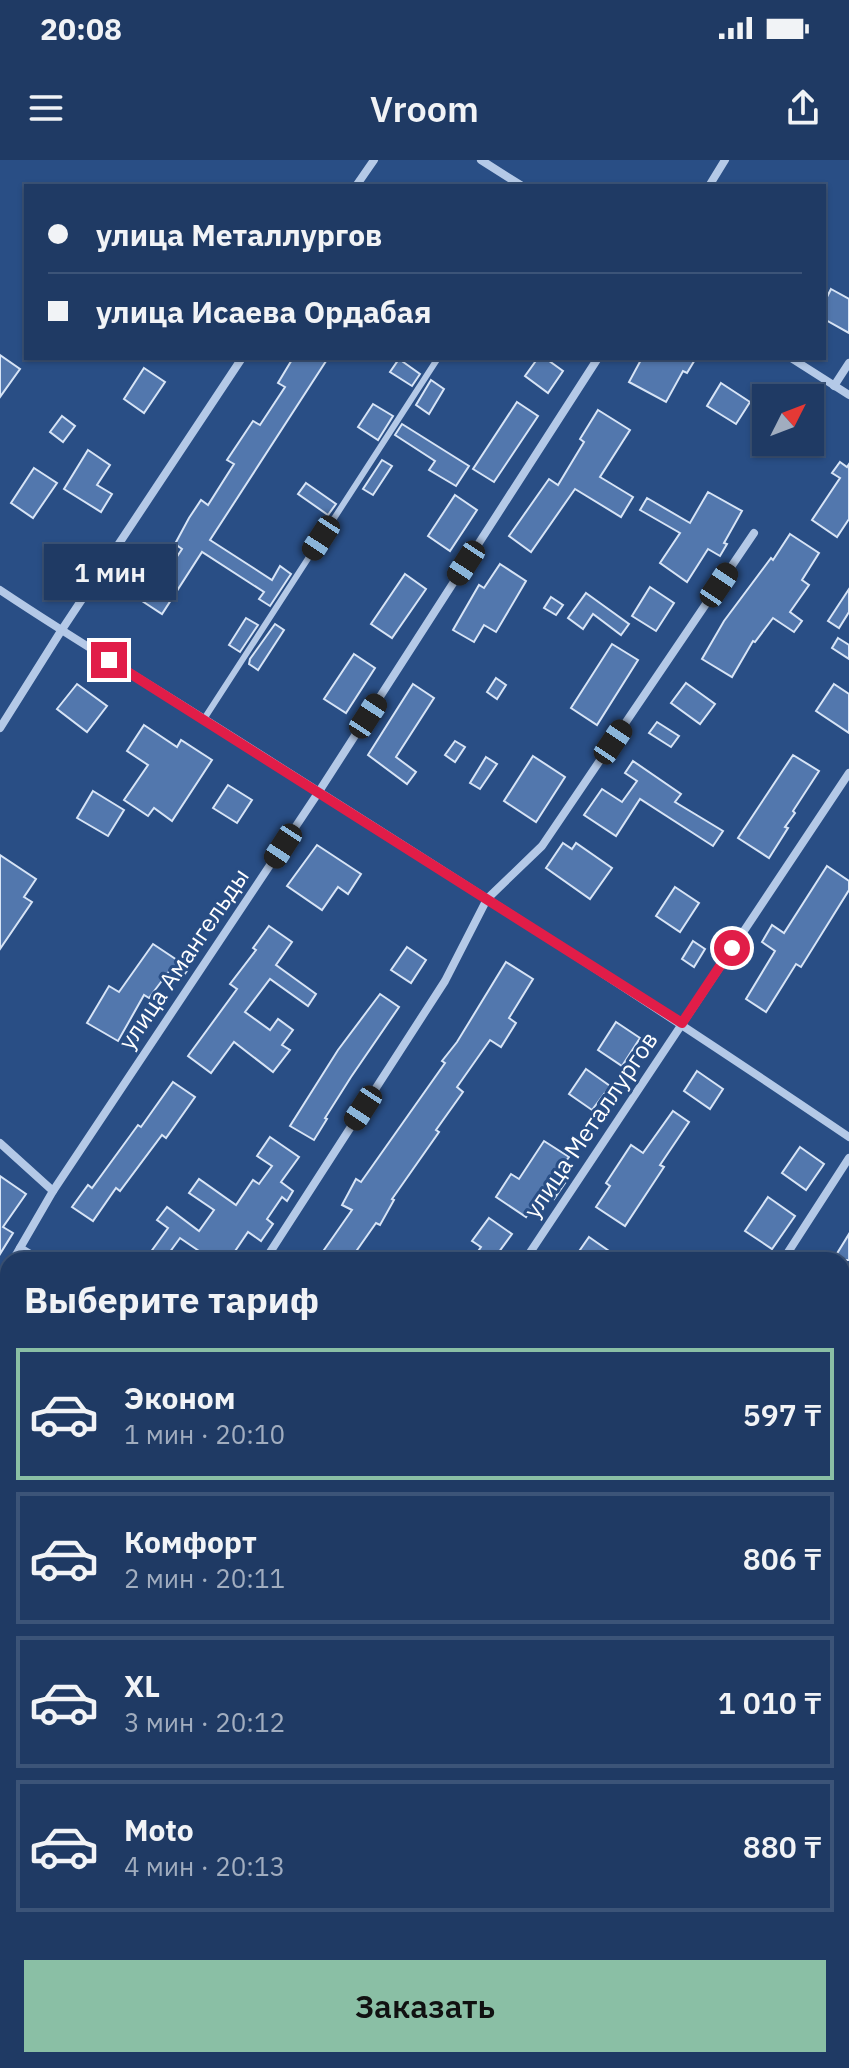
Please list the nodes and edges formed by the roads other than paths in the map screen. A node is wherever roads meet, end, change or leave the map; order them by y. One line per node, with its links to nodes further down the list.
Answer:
1 (374, 160): 4 (street)
2 (481, 160): 5 (street)
3 (725, 160): 6 (street)
4 (357, 184)
5 (519, 184)
6 (710, 184)
7 (241, 360): 16 (street)
8 (437, 360): 17 (lane)
9 (597, 360): 20 (street, улица Амангельды)
10 (794, 360): 12 (street)
11 (849, 363): 12 (street)
12 (834, 386): 13 (street)
13 (849, 395)
14 (754, 533): 21 (street)
15 (0, 590): 16 (street)
16 (61, 631): 17 (street); 18 (street)
17 (204, 719): 20 (street)
18 (0, 728)
19 (849, 773): 22 (street, улица Металлургов)
20 (318, 793): 21 (street); 26 (street, улица Амангельды)
21 (487, 899): 22 (street); 30 (street)
22 (682, 1023): 23 (street); 31 (street, улица Металлургов)
23 (849, 1137)
24 (0, 1143): 26 (street)
25 (849, 1158): 32 (street)
26 (53, 1191): 27 (street, улица Амангельды)
27 (20, 1248): 28 (street, улица Амангельды); 29 (street)
28 (18, 1252)
29 (27, 1252)
30 (270, 1252)
31 (530, 1252)
32 (788, 1252)

